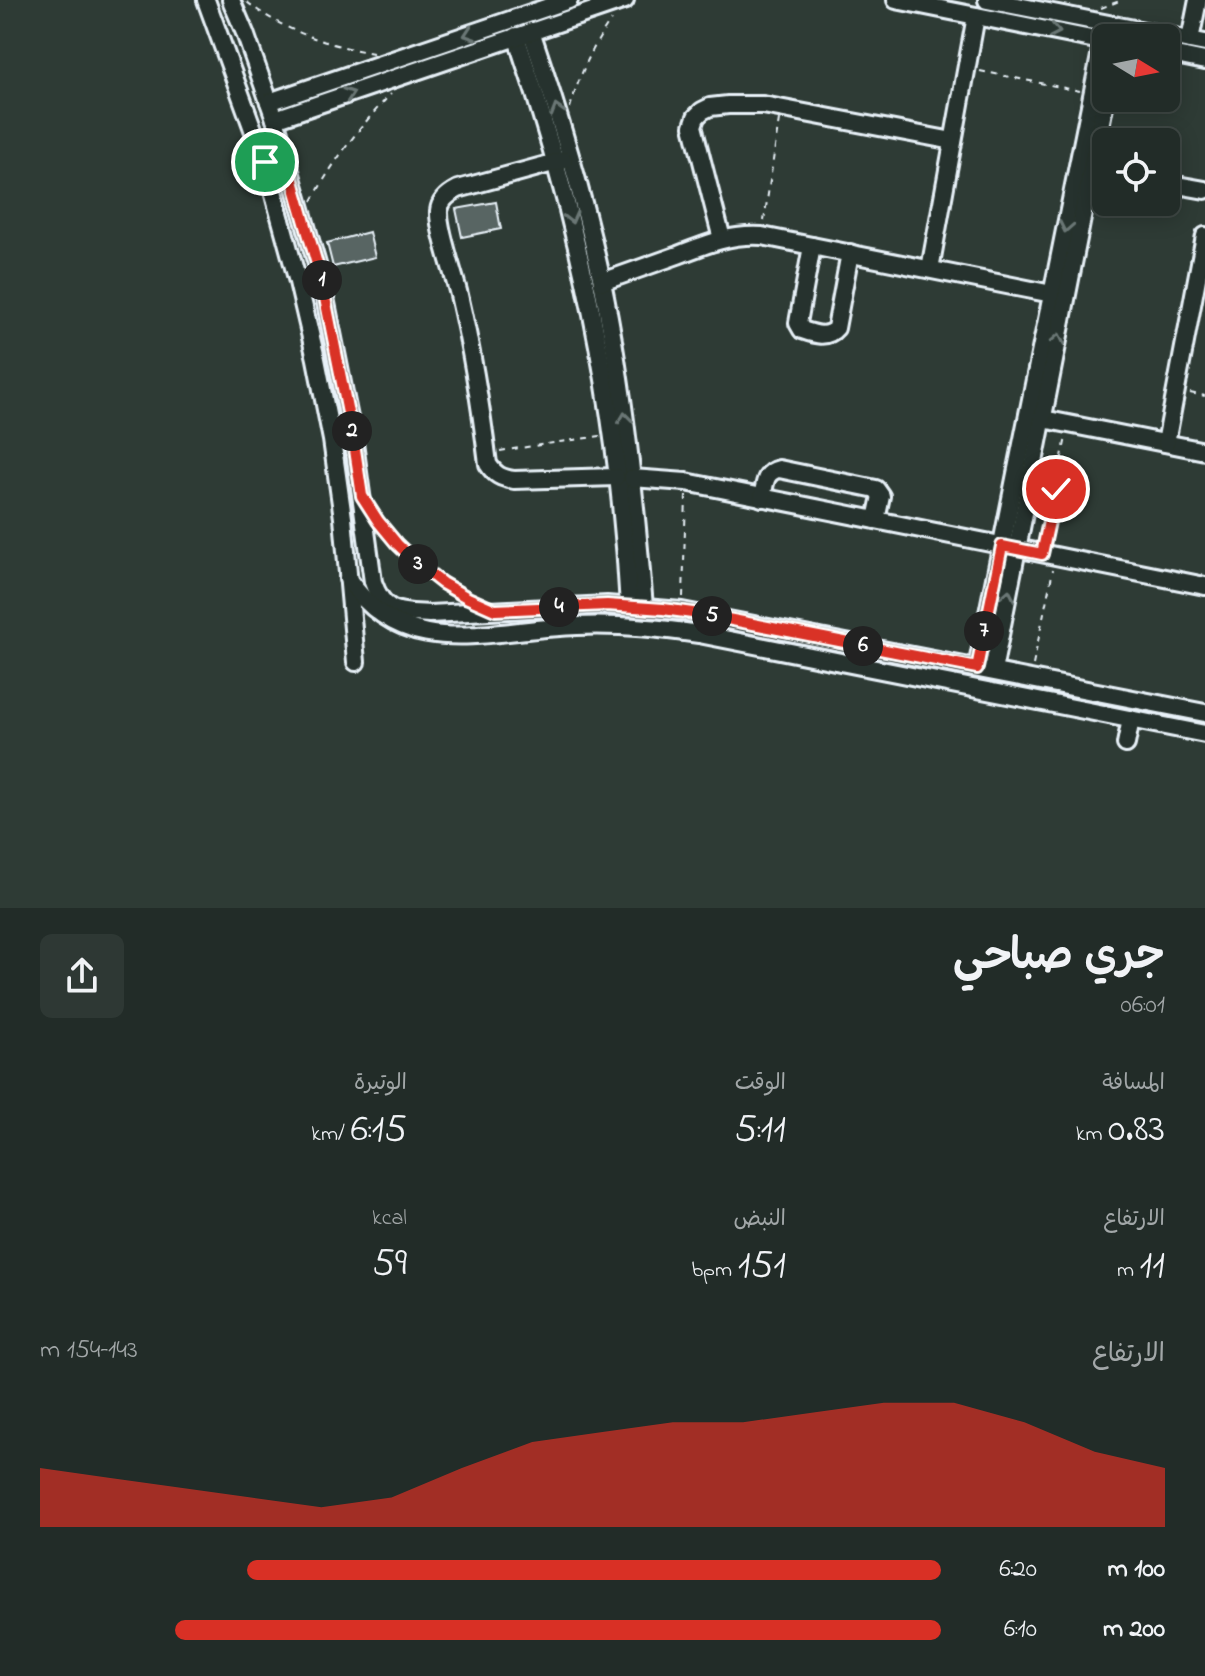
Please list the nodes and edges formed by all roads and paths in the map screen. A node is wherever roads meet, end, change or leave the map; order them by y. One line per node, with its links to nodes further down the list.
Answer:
1 (206, 0): 29 (street)
2 (231, 0): 21 (street)
3 (244, 0): 15 (path)
4 (510, 0): 10 (street)
5 (569, 0): 10 (street)
6 (896, 0): 11 (street)
7 (987, 0): 14 (street)
8 (1198, 0): 14 (street)
9 (622, 6): 12 (street); 22 (path)
10 (525, 10): 12 (street); 21 (street, one-way to 21)
11 (976, 16): 13 (street, one-way to 13); 18 (street)
12 (523, 34): 25 (street, one-way to 12); 28 (street)
13 (1092, 38)
14 (1197, 42)
15 (376, 53)
16 (1180, 56): 17 (street)
17 (1205, 61)
18 (967, 68): 20 (path); 26 (street)
19 (392, 92): 33 (path)
20 (1092, 93)
21 (269, 102): 25 (street)
22 (570, 106)
23 (781, 107): 26 (street); 34 (path); 36 (street)
24 (1097, 112): 40 (street, one-way to 40)
25 (275, 119): 27 (street)
26 (953, 141): 39 (street)
27 (285, 153): 29 (street); 33 (street)
28 (564, 160): 41 (street); 47 (street, one-way to 47); 50 (street)
29 (265, 162): 58 (street)
30 (1180, 186): 32 (street)
31 (1092, 190): 40 (street)
32 (1205, 190)
33 (305, 217): 61 (street)
34 (762, 236): 36 (street); 37 (street)
35 (1205, 236): 43 (street)
36 (722, 239): 41 (street)
37 (812, 246): 38 (street); 38 (street)
38 (850, 253): 39 (street)
39 (930, 269): 42 (street)
40 (1064, 272): 42 (street)
41 (602, 282): 51 (street, one-way to 41)
42 (1056, 302): 45 (street, one-way to 42); 56 (street)
43 (1176, 390): 44 (path); 48 (street)
44 (1205, 396)
45 (1043, 419): 46 (street); 56 (street)
46 (1069, 424): 48 (street); 57 (path)
47 (611, 434): 50 (path); 51 (street)
48 (1166, 443): 49 (street)
49 (1205, 451)
50 (487, 453): 51 (street)
51 (624, 474): 52 (street); 61 (street)
52 (686, 482): 53 (street); 62 (path)
53 (762, 498): 54 (street); 54 (street)
54 (876, 520): 56 (street)
55 (378, 521): 60 (path)
56 (1009, 547): 57 (street); 64 (street)
57 (1049, 555): 59 (street); 65 (path)
58 (348, 579): 63 (street); 67 (street)
59 (1205, 586)
60 (468, 598)
61 (636, 606): 62 (street)
62 (682, 611): 64 (street)
63 (356, 662)
64 (985, 670): 65 (street)
65 (1030, 678): 66 (street)
66 (1205, 713)
67 (1131, 719): 68 (street); 69 (street)
68 (1205, 734)
69 (1126, 744)

